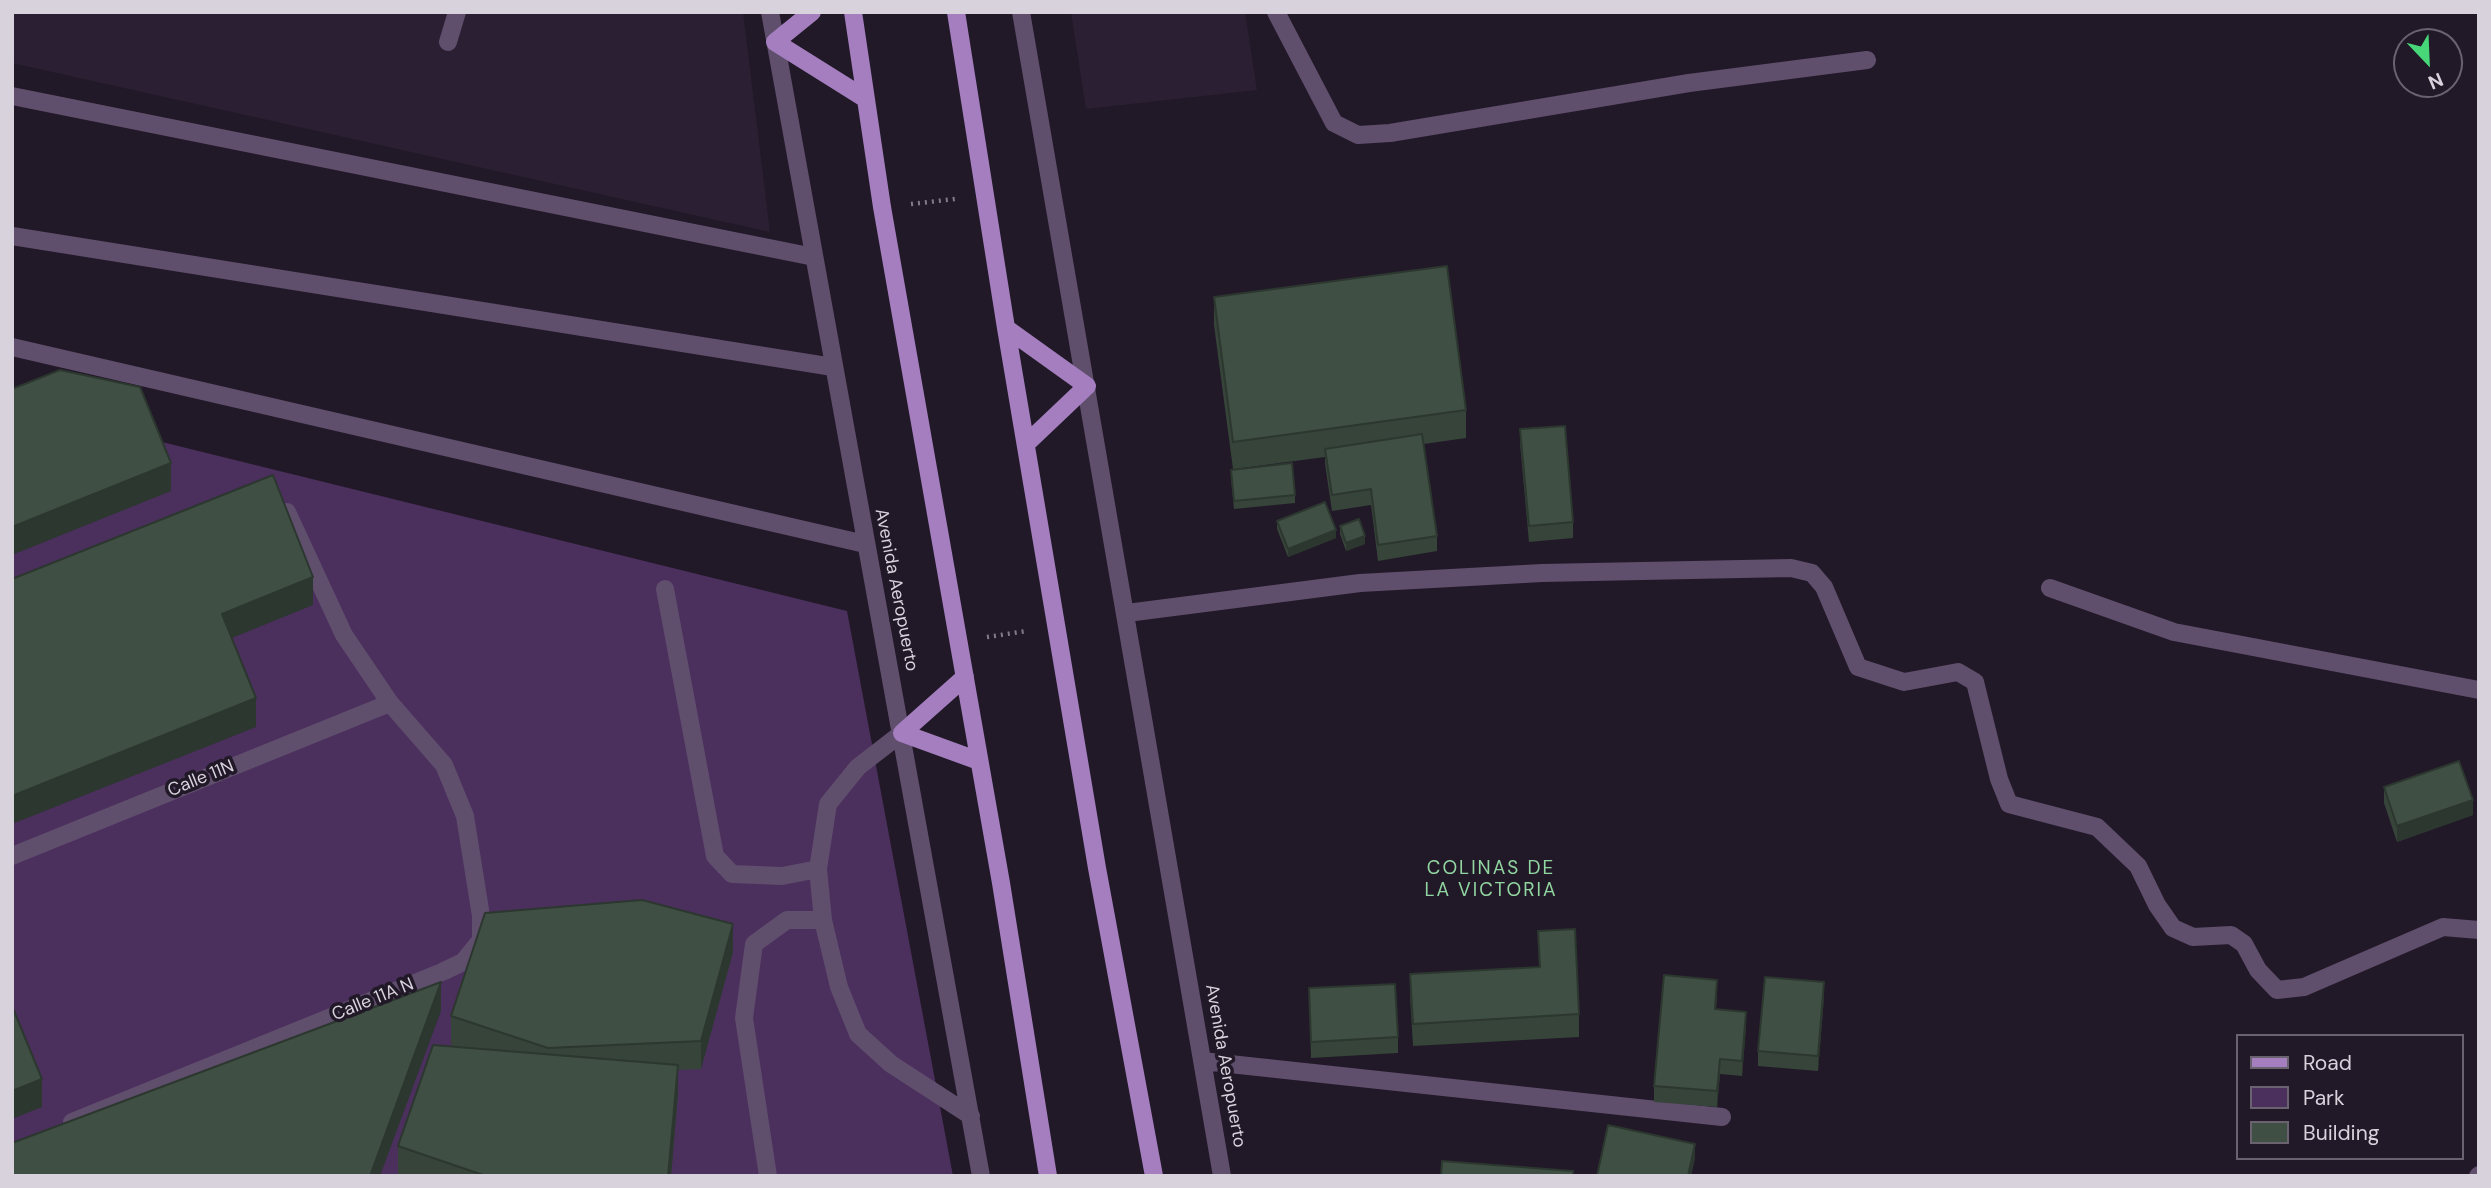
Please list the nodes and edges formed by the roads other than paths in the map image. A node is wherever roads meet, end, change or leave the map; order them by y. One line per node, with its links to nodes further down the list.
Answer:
1 (457, 12): 8 (street)
2 (770, 12): 9 (street, Avenida Aeropuerto)
3 (812, 12): 9 (main road)
4 (853, 12): 12 (main road)
5 (957, 12): 15 (main road)
6 (1021, 12): 18 (street, Avenida Aeropuerto)
7 (1276, 12): 10 (street)
8 (448, 42)
9 (775, 42): 12 (main road); 14 (street, Avenida Aeropuerto)
10 (1867, 60)
11 (12, 96): 14 (street)
12 (866, 99): 25 (main road)
13 (12, 236): 17 (street)
14 (814, 257): 17 (street, Avenida Aeropuerto)
15 (1006, 328): 18 (main road); 19 (main road)
16 (12, 347): 21 (street)
17 (833, 368): 21 (street, Avenida Aeropuerto)
18 (1087, 386): 19 (main road); 24 (street, Avenida Aeropuerto)
19 (1027, 443): 41 (main road)
20 (275, 499): 27 (street, Calle 11A N)
21 (865, 544): 28 (street, Avenida Aeropuerto)
22 (2050, 588): 26 (street)
23 (665, 589): 31 (street)
24 (1126, 613): 33 (street); 34 (street, Avenida Aeropuerto)
25 (965, 677): 28 (main road); 29 (main road)
26 (2479, 690)
27 (390, 703): 30 (street, Calle 11N); 37 (street, Calle 11A N)
28 (902, 733): 29 (main road); 31 (street); 35 (street, Avenida Aeropuerto)
29 (979, 761): 40 (main road)
30 (12, 856)
31 (818, 869): 32 (street)
32 (823, 920): 35 (street); 38 (street)
33 (2479, 930)
34 (1202, 1062): 36 (street); 42 (street, Avenida Aeropuerto)
35 (971, 1115): 39 (street, Avenida Aeropuerto)
36 (1722, 1117)
37 (50, 1130)
38 (768, 1176)
39 (981, 1176)
40 (1048, 1176)
41 (1154, 1176)
42 (1222, 1176)

